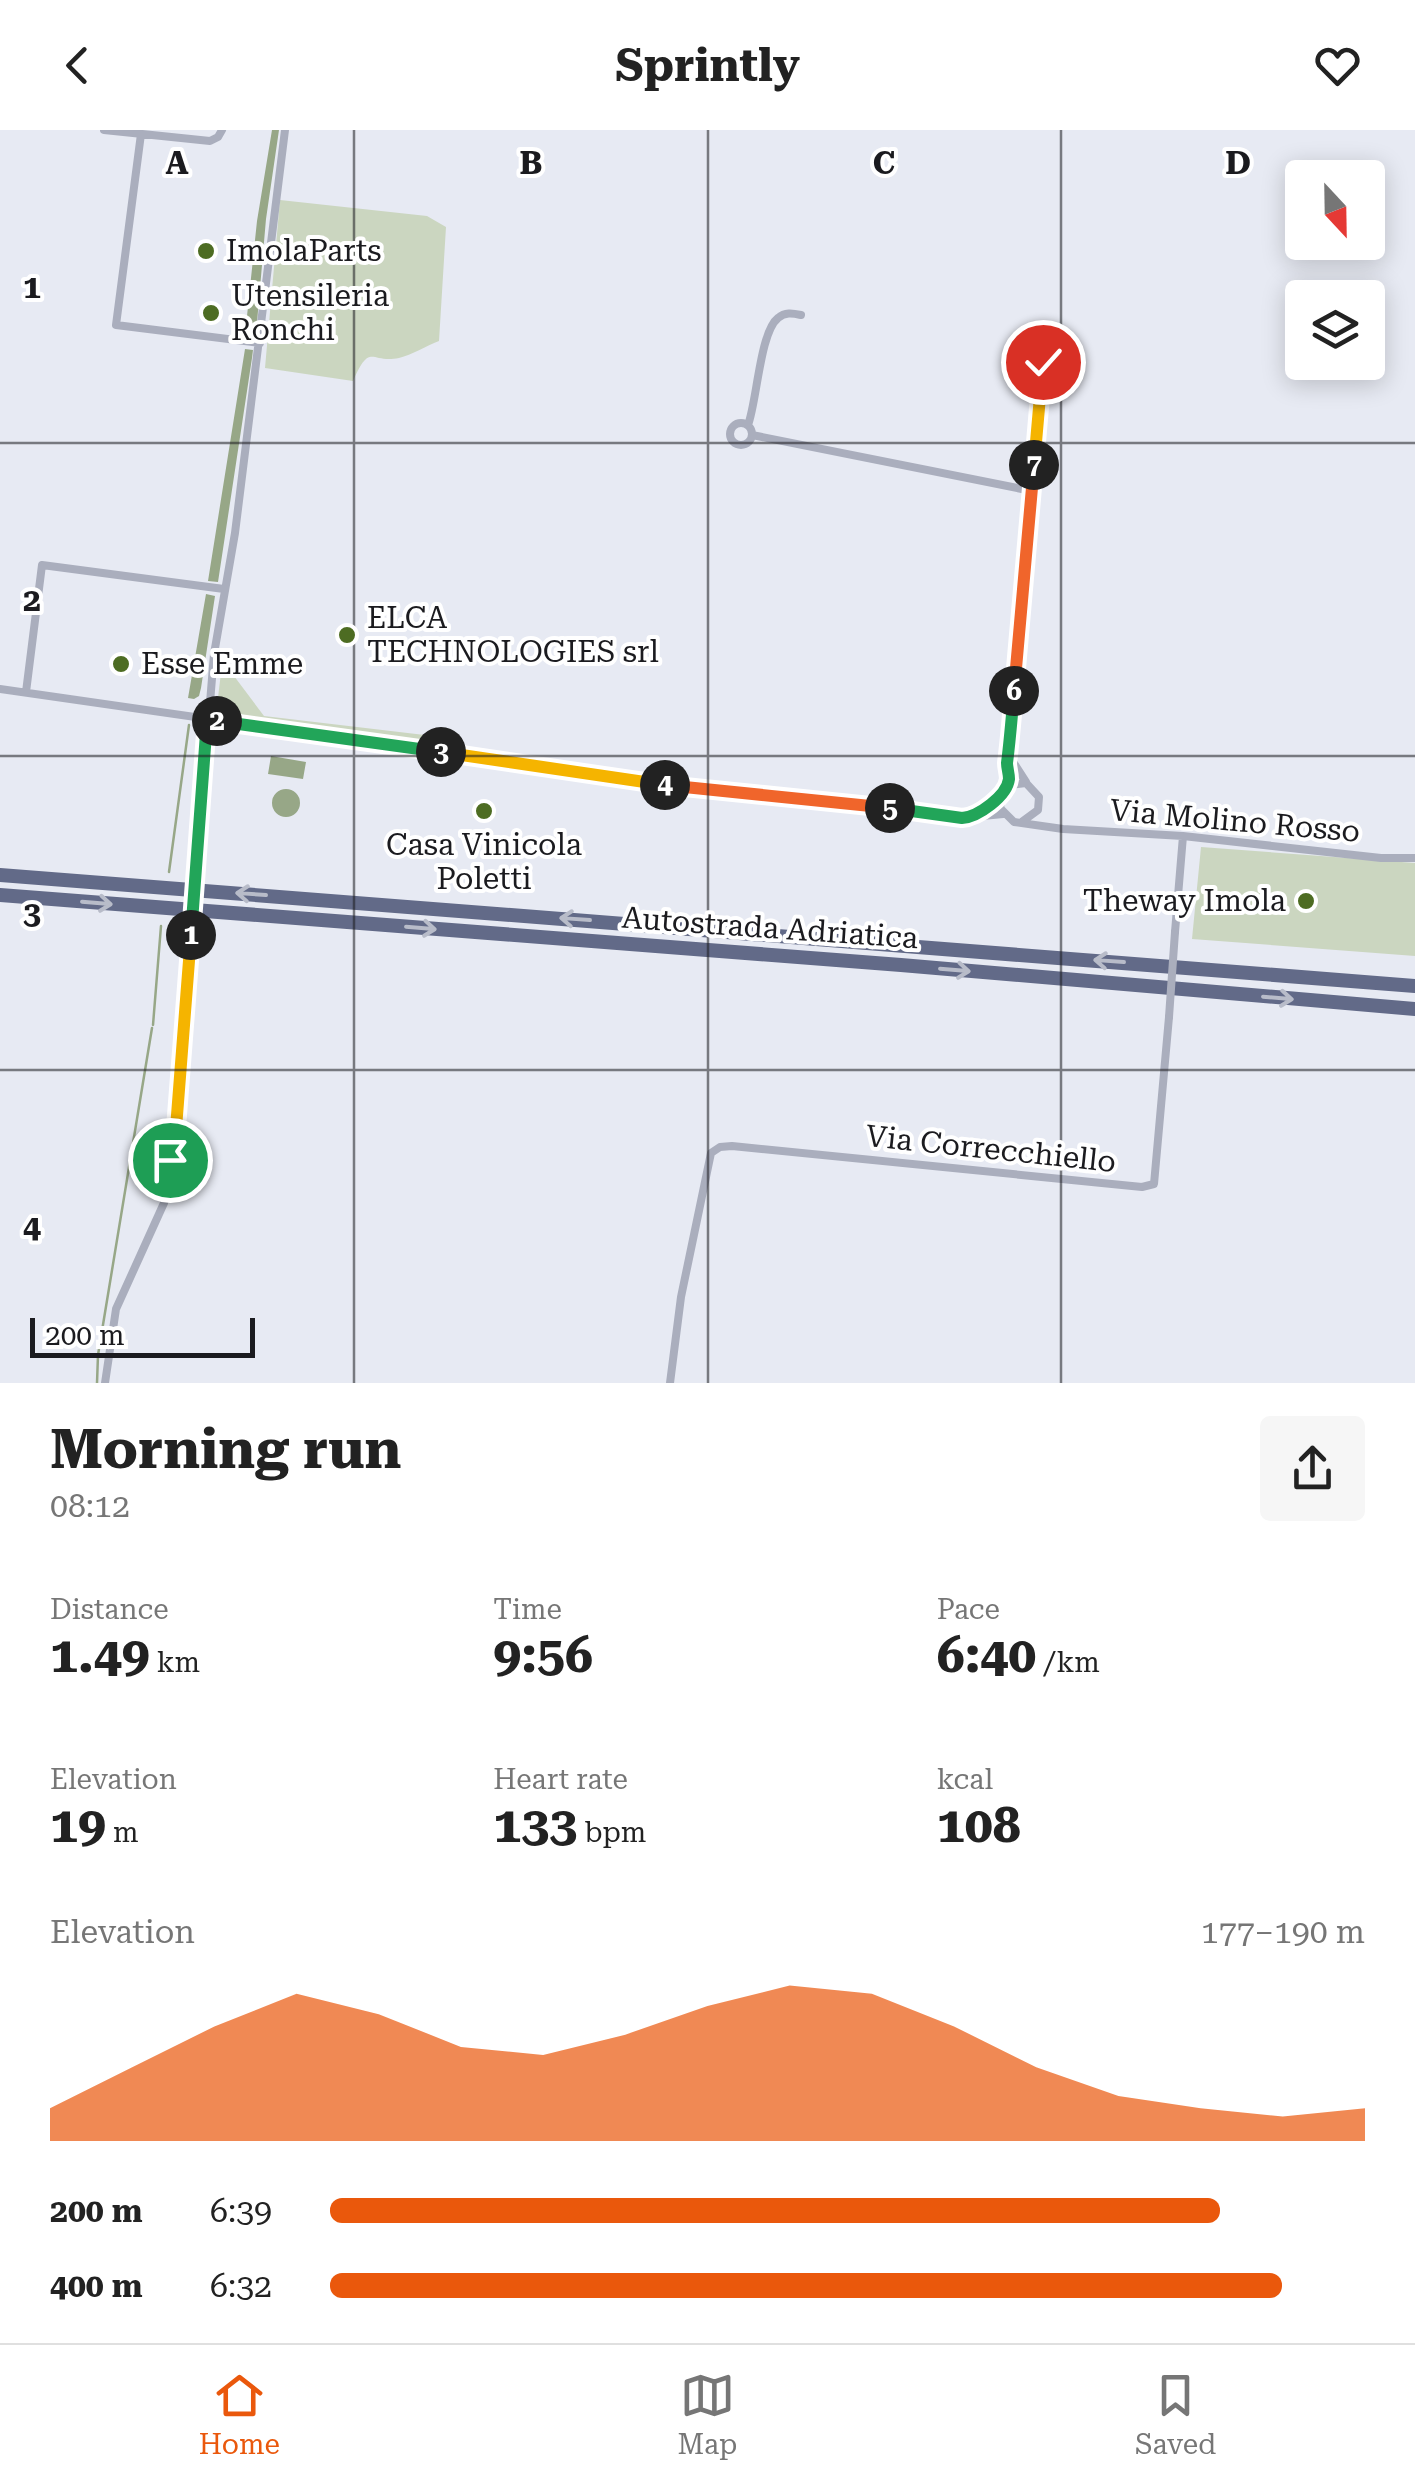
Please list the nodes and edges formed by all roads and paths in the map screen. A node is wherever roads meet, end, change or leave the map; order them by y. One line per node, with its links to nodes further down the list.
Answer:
1 (104, 130): 4 (street)
2 (222, 130): 4 (street)
3 (286, 130): 6 (street)
4 (141, 134): 6 (street)
5 (800, 315): 8 (street)
6 (260, 343): 11 (street)
7 (1043, 362): 10 (street)
8 (748, 425): 9 (street); 9 (street)
9 (752, 435): 10 (street)
10 (1032, 491): 15 (street)
11 (224, 589): 13 (street); 14 (street)
12 (0, 689): 13 (street)
13 (26, 692): 14 (street)
14 (207, 720): 20 (street); 29 (street, bridge)
15 (1010, 757): 16 (street); 17 (street)
16 (1026, 783): 17 (street); 18 (street)
17 (1005, 787): 19 (street); 20 (street)
18 (1039, 804): 21 (street); 22 (street)
19 (1003, 814): 20 (street); 21 (street)
20 (971, 818)
21 (1021, 822): 22 (street, Via Molino Rosso)
22 (1050, 825): 23 (street, Via Molino Rosso)
23 (1183, 836): 24 (street, Via Molino Rosso); 30 (street, Via Correcchiello, bridge)
24 (1415, 858)
25 (0, 875): 27 (highway, Autostrada Adriatica, one-way to 25)
26 (0, 895): 28 (highway, Autostrada Adriatica, one-way to 28)
27 (1415, 986)
28 (1415, 1009)
29 (105, 1383)
30 (670, 1383)

